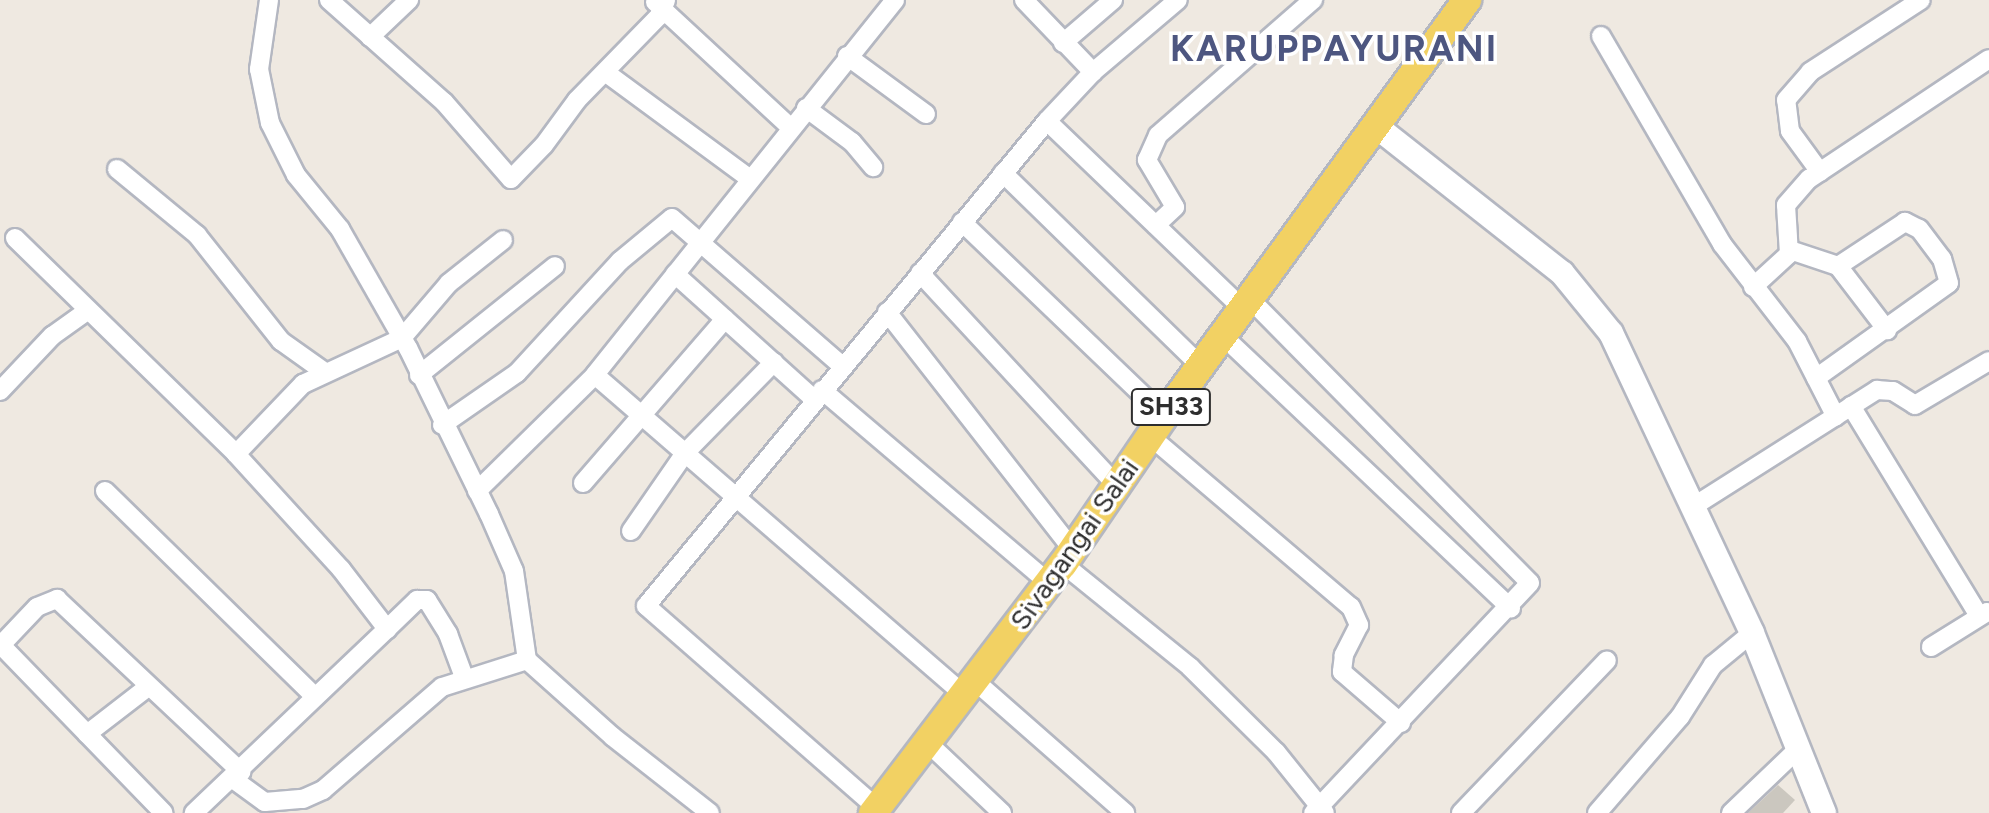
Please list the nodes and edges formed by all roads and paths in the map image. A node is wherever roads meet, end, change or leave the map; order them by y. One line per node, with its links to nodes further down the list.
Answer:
1 (269, 0): 46 (street)
2 (329, 0): 13 (street)
3 (409, 0): 13 (street)
4 (895, 0): 15 (street)
5 (1113, 0): 14 (street)
6 (1178, 0): 18 (street)
7 (1313, 0): 30 (street)
8 (1467, 0): 23 (main road, Sivagangai Salai / SH33)
9 (1921, 0): 26 (street)
10 (1032, 2): 14 (street)
11 (660, 3): 17 (street); 22 (street)
12 (1601, 36): 39 (street)
13 (370, 37): 17 (street)
14 (1063, 43): 18 (street)
15 (847, 56): 19 (street); 20 (street)
16 (1989, 59): 26 (street)
17 (605, 72): 28 (street)
18 (1093, 72): 21 (street)
19 (806, 108): 22 (street); 24 (street)
20 (926, 114)
21 (1047, 121): 27 (street); 30 (street)
22 (790, 127): 28 (street)
23 (1377, 127): 40 (main road, Sivagangai Salai / SH33); 68 (street)
24 (873, 167)
25 (117, 169): 51 (street)
26 (1820, 172): 34 (street)
27 (1003, 173): 29 (street); 50 (street)
28 (750, 179): 33 (street)
29 (962, 222): 37 (street); 60 (street)
30 (1156, 225): 40 (street)
31 (15, 238): 41 (street)
32 (503, 240): 46 (street)
33 (701, 241): 38 (street); 49 (street); 59 (street)
34 (1790, 250): 36 (street); 39 (street)
35 (555, 266): 52 (street)
36 (1838, 266): 44 (street); 44 (street)
37 (920, 273): 42 (street); 64 (street)
38 (675, 274): 43 (street); 53 (street)
39 (1753, 287): 54 (street)
40 (1247, 305): 45 (main road, Sivagangai Salai / SH33); 71 (street)
41 (87, 311): 55 (street); 62 (street)
42 (887, 312): 49 (street); 70 (street)
43 (725, 319): 48 (street); 58 (street)
44 (1887, 330): 54 (street)
45 (1224, 337): 50 (main road, Sivagangai Salai / SH33); 71 (street)
46 (402, 338): 51 (street); 52 (street)
47 (1989, 361): 57 (street)
48 (774, 362): 56 (street); 61 (street)
49 (842, 366): 56 (street)
50 (1201, 366): 60 (main road, Sivagangai Salai / SH33)
51 (326, 373): 62 (street)
52 (419, 375): 59 (street)
53 (595, 375): 58 (street); 66 (street)
54 (1816, 378): 57 (street)
55 (0, 391)
56 (818, 395): 67 (street); 70 (street)
57 (1844, 411): 68 (street); 72 (street)
58 (641, 415): 61 (street); 63 (street)
59 (442, 425): 66 (street)
60 (1157, 427): 64 (main road, Sivagangai Salai / SH33); 83 (street)
61 (685, 453): 67 (street); 69 (street)
62 (236, 454): 73 (street)
63 (583, 483)
64 (1116, 485): 70 (main road, Sivagangai Salai / SH33)
65 (105, 491): 82 (street)
66 (477, 491): 77 (street)
67 (734, 495): 81 (street); 88 (street)
68 (1694, 506): 74 (street)
69 (631, 531)
70 (1062, 565): 81 (main road, Sivagangai Salai / SH33); 89 (street)
71 (1511, 608): 83 (street)
72 (1984, 613): 76 (street)
73 (387, 629): 79 (street); 82 (street)
74 (1752, 633): 86 (street); 96 (street)
75 (0, 645): 80 (street); 84 (street)
76 (1931, 647)
77 (527, 660): 79 (street); 92 (street)
78 (1607, 660): 95 (street)
79 (464, 677): 87 (street)
80 (149, 686): 84 (street); 87 (street)
81 (970, 688): 85 (main road, Sivagangai Salai / SH33); 94 (street)
82 (315, 697): 87 (street)
83 (1401, 723): 89 (street)
84 (87, 734): 90 (street)
85 (928, 743): 88 (main road, Sivagangai Salai / SH33); 93 (street)
86 (1798, 749): 97 (street); 98 (street)
87 (237, 775): 91 (street)
88 (875, 810)
89 (1319, 811)
90 (164, 813)
91 (194, 813)
92 (710, 813)
93 (1002, 813)
94 (1125, 813)
95 (1461, 813)
96 (1597, 813)
97 (1731, 813)
98 (1824, 813)

